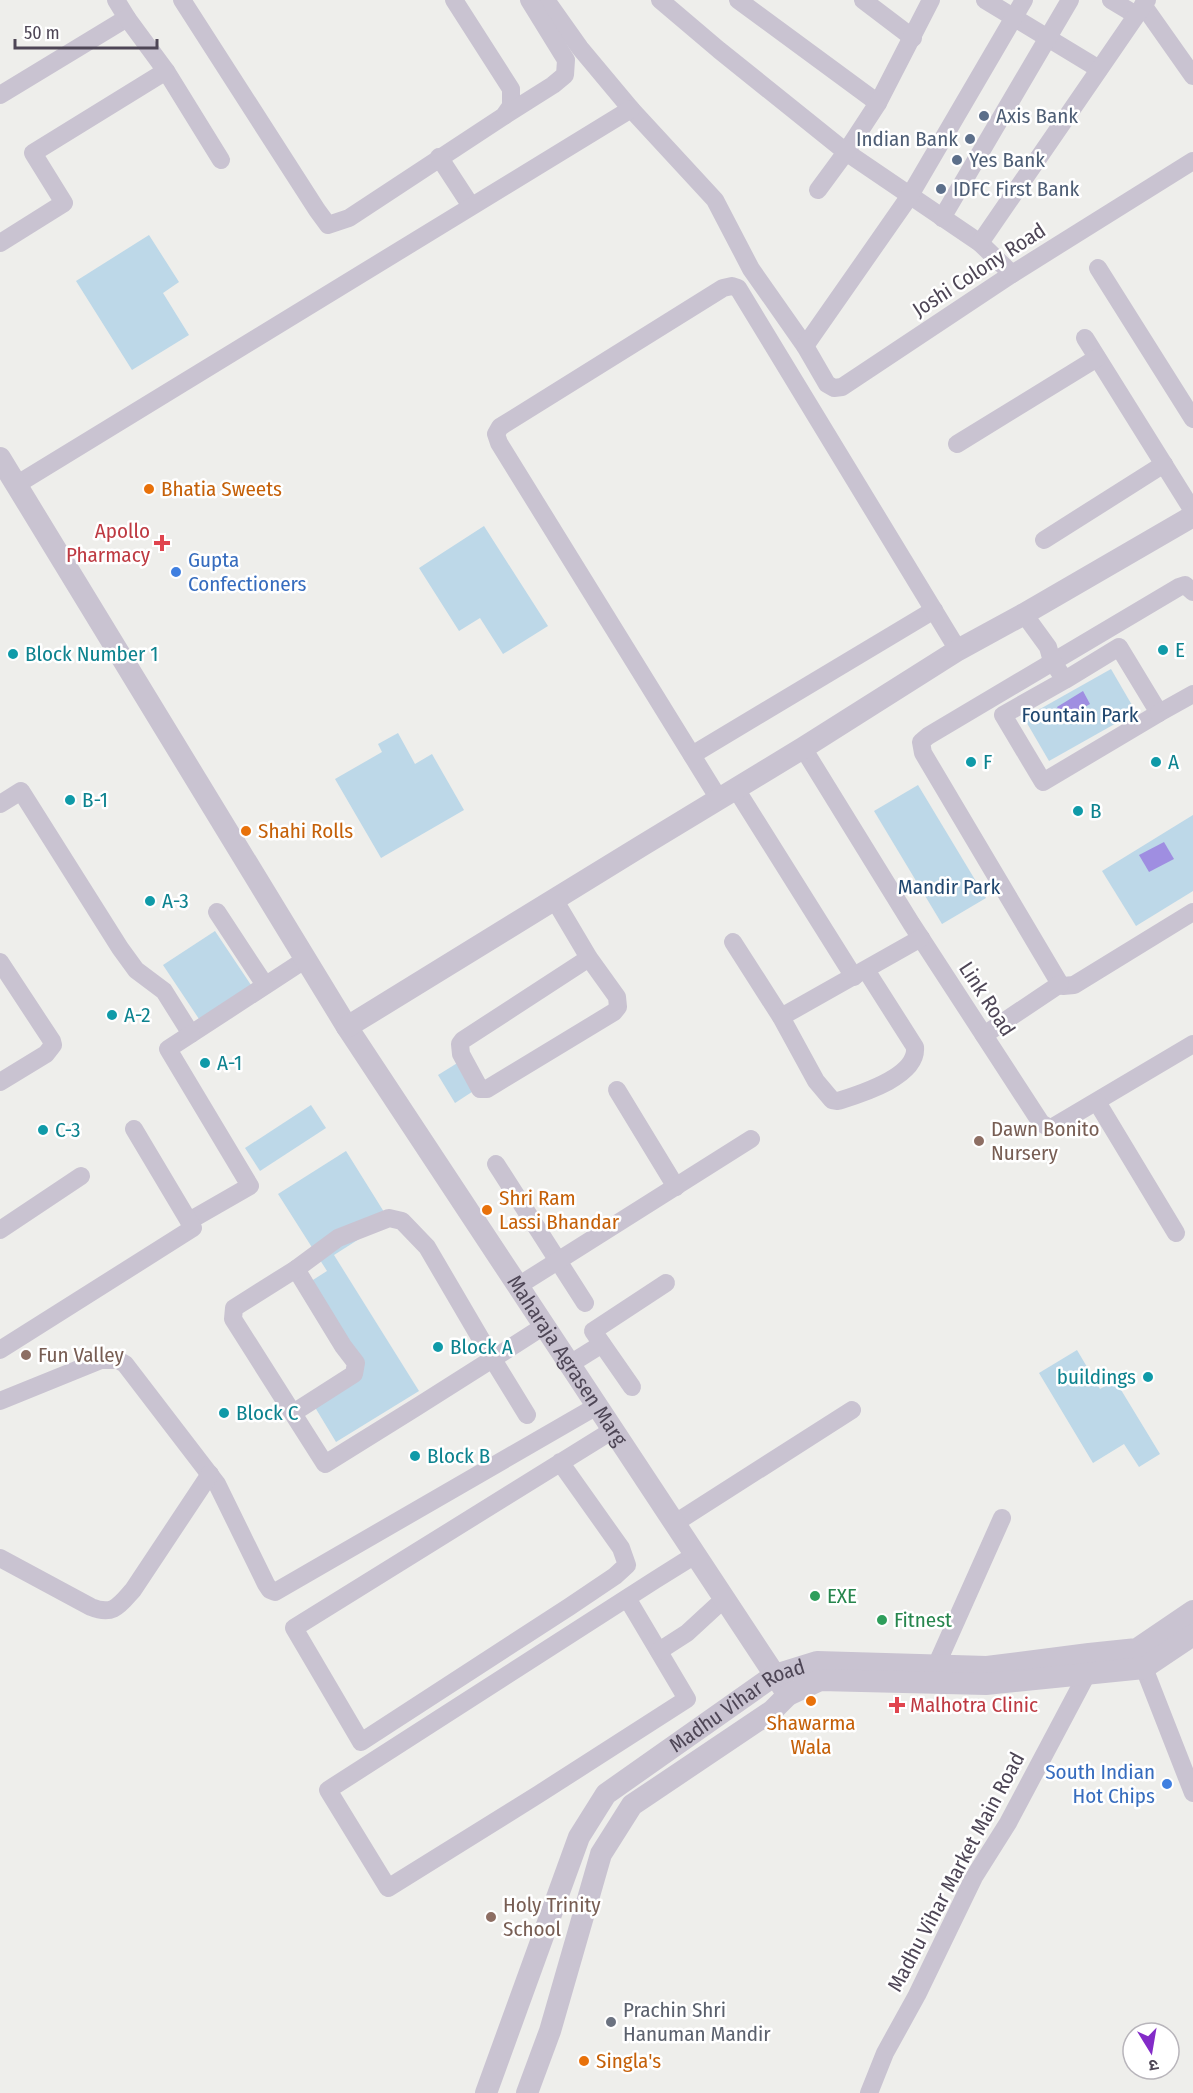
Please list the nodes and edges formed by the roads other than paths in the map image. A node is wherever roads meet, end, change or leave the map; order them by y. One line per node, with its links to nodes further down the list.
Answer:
1 (116, 0): 15 (street)
2 (182, 0): 27 (street)
3 (454, 0): 25 (street)
4 (529, 0): 25 (street)
5 (546, 0): 24 (street, Joshi Colony Road)
6 (660, 0): 26 (street)
7 (738, 0): 23 (street)
8 (863, 0): 17 (street)
9 (932, 0): 17 (street)
10 (985, 0): 16 (street)
11 (1024, 0): 16 (street)
12 (1070, 0): 18 (street)
13 (1111, 0): 14 (street)
14 (1142, 7): 19 (street); 21 (street)
15 (127, 18): 20 (street); 22 (street)
16 (1015, 18): 18 (street); 31 (street)
17 (913, 38): 23 (street)
18 (1047, 38): 19 (street); 33 (street)
19 (1099, 69): 35 (street)
20 (166, 71): 28 (street); 34 (street)
21 (1193, 76)
22 (0, 95)
23 (878, 103): 26 (street)
24 (631, 109): 32 (street); 39 (street, Joshi Colony Road)
25 (504, 116): 27 (street)
26 (846, 152): 30 (street); 31 (street)
27 (440, 157): 32 (street)
28 (221, 160)
29 (1193, 161): 37 (street, Joshi Colony Road)
30 (818, 190)
31 (909, 197): 33 (street); 39 (street)
32 (471, 206): 45 (street)
33 (942, 218): 35 (street)
34 (3, 235)
35 (980, 243): 37 (street)
36 (1098, 268): 41 (street)
37 (1012, 274): 39 (street, Joshi Colony Road)
38 (1085, 338): 40 (street)
39 (805, 346)
40 (1097, 358): 42 (street); 44 (street)
41 (1193, 418)
42 (957, 444)
43 (0, 458): 45 (street, Maharaja Agrasen Marg)
44 (1164, 464): 46 (street); 48 (street)
45 (16, 485): 67 (street, Maharaja Agrasen Marg)
46 (1193, 511)
47 (1193, 516): 51 (street)
48 (1044, 540)
49 (1193, 592): 53 (street)
50 (934, 610): 52 (street); 58 (street); 58 (street)
51 (1024, 614): 52 (street); 53 (street)
52 (958, 650): 57 (street)
53 (1052, 661): 54 (street); 70 (street)
54 (1065, 680): 56 (street); 56 (street)
55 (1193, 694): 56 (street)
56 (1159, 713)
57 (803, 748): 59 (street); 64 (street, Link Road)
58 (692, 755): 59 (street)
59 (728, 794): 61 (street); 69 (street)
60 (0, 804): 74 (street)
61 (554, 899): 66 (street); 73 (street)
62 (217, 912): 71 (street)
63 (1193, 912): 70 (street)
64 (921, 938): 69 (street); 75 (street, Link Road)
65 (732, 942): 72 (street)
66 (590, 958): 66 (street)
67 (306, 959): 71 (street); 73 (street, Maharaja Agrasen Marg)
68 (0, 962): 77 (street)
69 (860, 974): 72 (street); 72 (street)
70 (1060, 984): 75 (street)
71 (265, 985): 74 (street)
72 (781, 1017)
73 (347, 1027): 91 (street, Maharaja Agrasen Marg)
74 (190, 1034): 85 (street)
75 (984, 1035): 79 (street, Link Road)
76 (1193, 1044): 79 (street, Link Road)
77 (0, 1082)
78 (617, 1090): 84 (street)
79 (1097, 1102): 87 (street)
80 (134, 1129): 85 (street)
81 (752, 1139): 84 (street)
82 (496, 1164): 88 (street)
83 (81, 1176): 86 (street)
84 (676, 1187): 88 (street)
85 (189, 1221): 95 (street)
86 (0, 1230)
87 (1176, 1233)
88 (558, 1262): 91 (street); 92 (street)
89 (296, 1269): 96 (street); 102 (street); 102 (street)
90 (666, 1283): 94 (street)
91 (518, 1286): 93 (street, Maharaja Agrasen Marg)
92 (585, 1303)
93 (544, 1326): 96 (street); 97 (street, Maharaja Agrasen Marg)
94 (602, 1344): 97 (street); 98 (street)
95 (0, 1350)
96 (492, 1358): 102 (street); 103 (street)
97 (570, 1364): 100 (street, Maharaja Agrasen Marg)
98 (632, 1387)
99 (0, 1401): 106 (street)
100 (597, 1406): 104 (street, Maharaja Agrasen Marg); 106 (street)
101 (852, 1410): 108 (street)
102 (292, 1413)
103 (527, 1415)
104 (613, 1430): 105 (street); 108 (street, Maharaja Agrasen Marg)
105 (560, 1462): 105 (street)
106 (210, 1474): 110 (street)
107 (1002, 1518): 117 (street)
108 (675, 1523): 109 (street, Maharaja Agrasen Marg)
109 (696, 1555): 111 (street); 112 (street, Maharaja Agrasen Marg)
110 (0, 1558)
111 (627, 1598): 115 (street); 115 (street)
112 (725, 1598): 115 (street); 119 (street, Maharaja Agrasen Marg)
113 (1193, 1611): 116 (street, Madhu Vihar Road)
114 (1193, 1635): 116 (street, Madhu Vihar Road)
115 (659, 1651)
116 (1140, 1658): 117 (street, Madhu Vihar Road); 118 (street, Madhu Vihar Road); 123 (street)
117 (936, 1666): 119 (street, Madhu Vihar Road)
118 (1087, 1674): 121 (street, Madhu Vihar Road); 128 (street, Madhu Vihar Market Main Road)
119 (775, 1675): 120 (street, Madhu Vihar Road); 121 (street, Maharaja Agrasen Marg)
120 (754, 1690): 122 (street); 124 (street, Madhu Vihar Road)
121 (788, 1695): 122 (street, Madhu Vihar Road)
122 (772, 1711): 125 (street, Madhu Vihar Road)
123 (1193, 1793)
124 (544, 1934): 125 (street); 126 (street, Madhu Vihar Road)
125 (576, 1945): 127 (street, Madhu Vihar Road)
126 (486, 2093)
127 (528, 2093)
128 (869, 2093)

